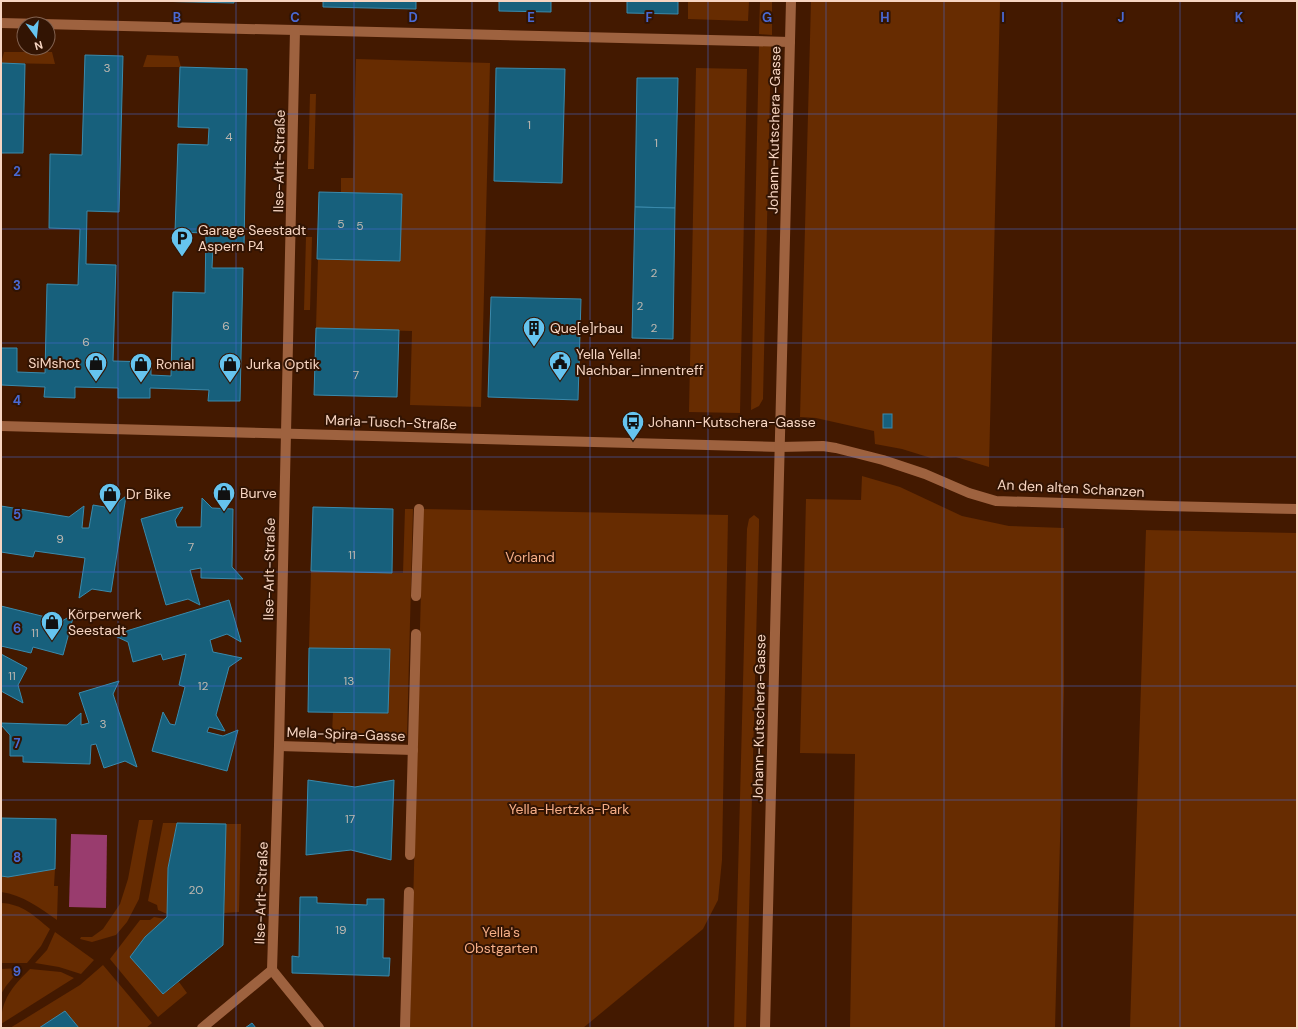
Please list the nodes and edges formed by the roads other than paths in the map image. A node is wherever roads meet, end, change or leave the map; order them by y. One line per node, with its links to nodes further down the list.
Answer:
1 (791, 1): 4 (street, Johann-Kutschera-Gasse)
2 (1, 23): 3 (street)
3 (295, 30): 4 (street); 6 (street, Ilse-Arlt-Straße)
4 (790, 42): 7 (street, Johann-Kutschera-Gasse)
5 (1, 426): 6 (street, Maria-Tusch-Straße)
6 (285, 433): 7 (street, Maria-Tusch-Straße); 12 (street, Ilse-Arlt-Straße)
7 (780, 447): 9 (street, An den alten Schanzen); 20 (street, Johann-Kutschera-Gasse)
8 (419, 509): 10 (street)
9 (1297, 509)
10 (416, 596)
11 (416, 634): 13 (street)
12 (279, 746): 13 (street, Mela-Spira-Gasse); 16 (street, Ilse-Arlt-Straße)
13 (413, 750): 14 (street)
14 (410, 855)
15 (409, 892): 19 (street)
16 (272, 970): 17 (street); 18 (street)
17 (202, 1028)
18 (319, 1028)
19 (406, 1028)
20 (766, 1028)

